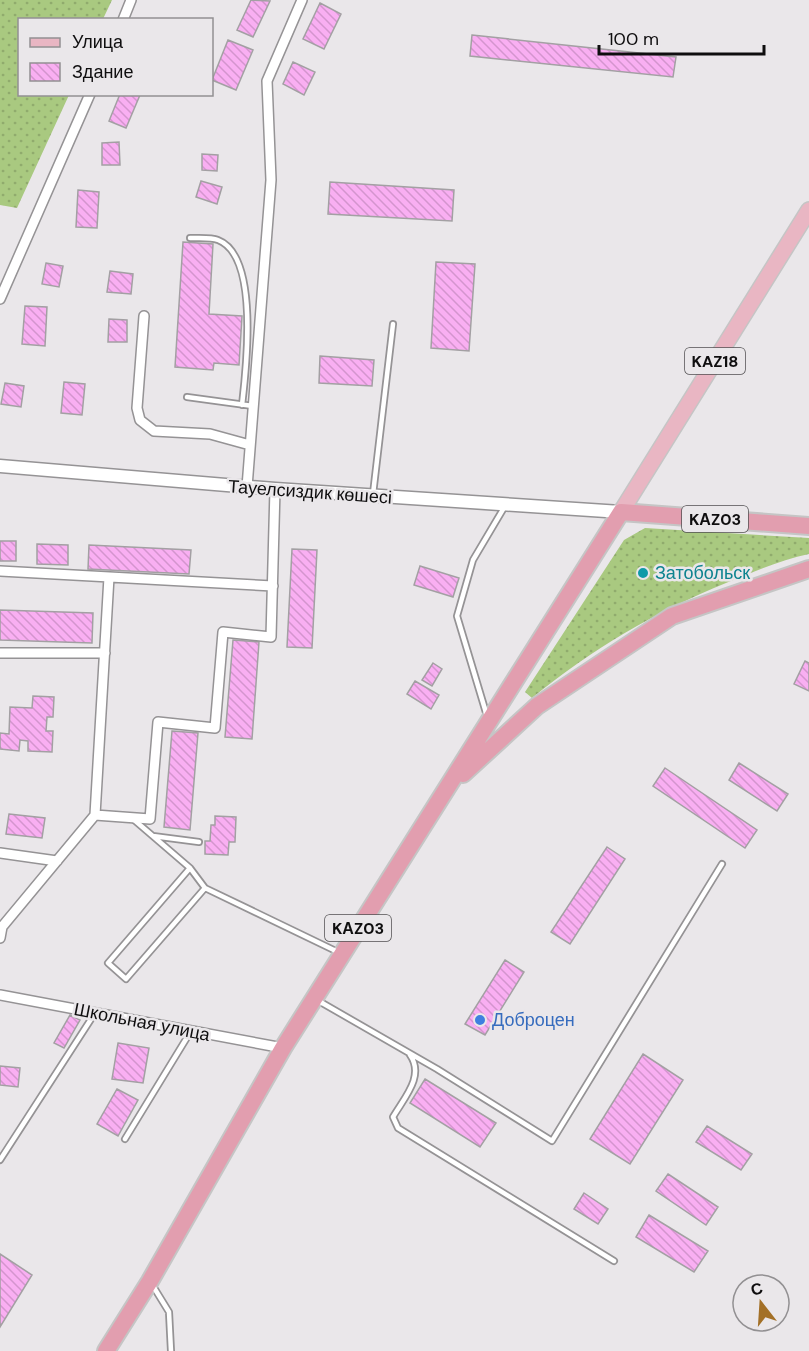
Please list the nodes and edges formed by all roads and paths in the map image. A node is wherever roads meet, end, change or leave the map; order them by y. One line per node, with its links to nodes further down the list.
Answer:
1 (131, 0): 3 (street)
2 (302, 0): 12 (street)
3 (124, 18)
4 (89, 96): 7 (street)
5 (809, 210): 19 (main road, KAZ18)
6 (190, 238): 11 (lane)
7 (0, 299)
8 (144, 316): 13 (street)
9 (393, 324): 17 (lane)
10 (186, 397): 11 (lane)
11 (242, 405): 12 (lane)
12 (253, 406): 13 (street)
13 (250, 445): 15 (street)
14 (0, 466): 15 (street, Тауелсиздик көшесі)
15 (247, 487): 16 (street, Тауелсиздик көшесі)
16 (275, 489): 17 (street, Тауелсиздик көшесі); 24 (street)
17 (373, 497): 18 (street, Тауелсиздик көшесі)
18 (505, 506): 19 (street, Тауелсиздик көшесі); 27 (lane)
19 (621, 512): 20 (highway, KАZ03); 27 (highway, KАZ03)
20 (809, 526)
21 (809, 569): 28 (highway, KАZ03)
22 (0, 571): 23 (street)
23 (110, 577): 24 (street); 26 (street)
24 (273, 586): 30 (street)
25 (0, 652): 26 (street)
26 (105, 653): 29 (street)
27 (489, 722): 28 (highway, KАZ03)
28 (445, 791): 39 (highway, KАZ03)
29 (95, 815): 30 (street); 34 (street)
30 (130, 818): 31 (lane)
31 (153, 836): 32 (lane); 36 (lane)
32 (199, 842)
33 (0, 853): 34 (street)
34 (57, 861): 38 (street)
35 (722, 864): 45 (lane)
36 (190, 868): 37 (lane); 37 (lane)
37 (205, 888): 39 (lane)
38 (0, 938)
39 (342, 954): 41 (highway, KАZ03)
40 (0, 995): 42 (street, Школьная улица)
41 (314, 998): 44 (highway, KАZ03); 45 (lane)
42 (95, 1013): 43 (street, Школьная улица); 47 (lane)
43 (190, 1031): 44 (street, Школьная улица); 46 (lane)
44 (283, 1048): 49 (highway, KАZ03)
45 (409, 1053): 48 (lane)
46 (125, 1138)
47 (0, 1160)
48 (614, 1261)
49 (150, 1281): 50 (highway, KАZ03); 51 (lane)
50 (106, 1351)
51 (171, 1351)

